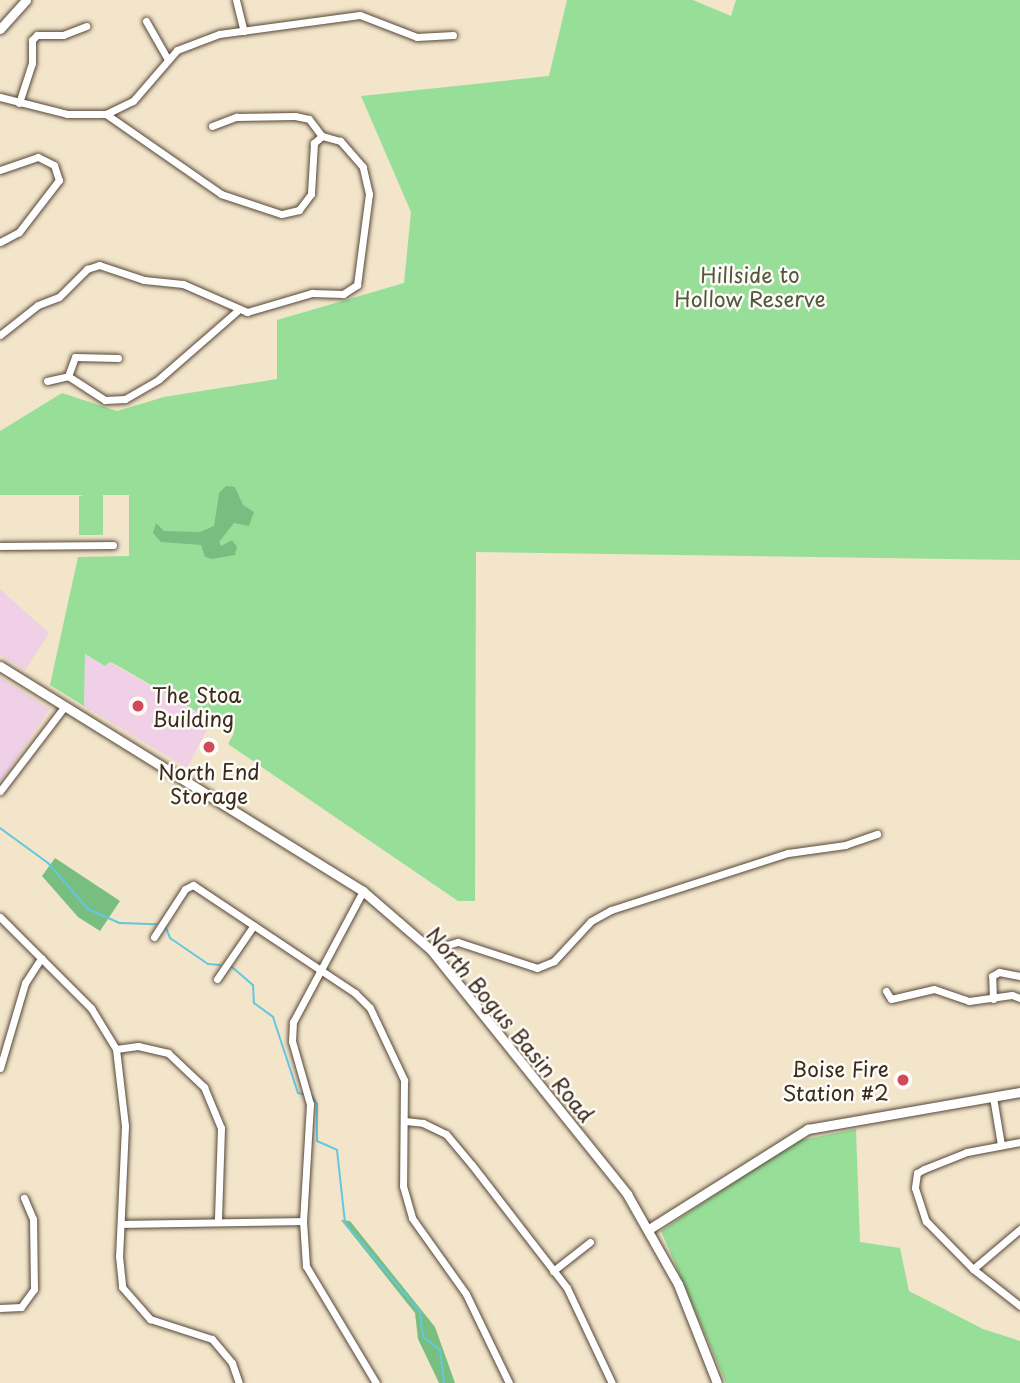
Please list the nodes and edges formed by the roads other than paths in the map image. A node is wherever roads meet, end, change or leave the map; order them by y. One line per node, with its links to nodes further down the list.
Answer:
1 (26, 0): 5 (street)
2 (236, 0): 6 (street)
3 (146, 21): 8 (street)
4 (86, 26): 10 (street)
5 (0, 29)
6 (244, 31): 7 (street); 8 (street)
7 (453, 35)
8 (167, 58): 11 (street)
9 (0, 97): 10 (street)
10 (19, 103): 11 (street)
11 (106, 114): 13 (street)
12 (212, 126): 13 (street)
13 (322, 136): 16 (street)
14 (0, 170): 15 (street)
15 (0, 242)
16 (237, 311): 17 (street); 19 (street)
17 (0, 335)
18 (118, 358): 19 (street)
19 (68, 376): 20 (street)
20 (47, 382)
21 (0, 545): 22 (street)
22 (113, 545)
23 (0, 666): 24 (street, North Bogus Basin Road)
24 (65, 706): 25 (street); 27 (street, North Bogus Basin Road)
25 (0, 791)
26 (877, 834): 31 (street)
27 (362, 891): 31 (street, North Bogus Basin Road); 33 (street)
28 (0, 917): 32 (street)
29 (254, 925): 30 (street); 33 (street); 35 (street)
30 (153, 937)
31 (431, 950): 50 (street, North Bogus Basin Road)
32 (41, 958): 39 (street); 40 (street)
33 (321, 970): 43 (street); 48 (street)
34 (1020, 976): 37 (street)
35 (217, 979)
36 (887, 991): 37 (street)
37 (993, 999): 38 (street)
38 (1020, 999)
39 (116, 1049): 47 (street); 49 (street)
40 (0, 1068)
41 (1020, 1092): 42 (street)
42 (993, 1097): 45 (street); 50 (street)
43 (405, 1121): 54 (street); 59 (street)
44 (1020, 1142): 45 (street)
45 (1001, 1145): 53 (street)
46 (24, 1198): 56 (street)
47 (218, 1220): 48 (street); 49 (street)
48 (303, 1221): 58 (street)
49 (121, 1224): 57 (street)
50 (649, 1229): 61 (street, North Bogus Basin Road)
51 (1020, 1229): 53 (street)
52 (590, 1242): 54 (street)
53 (973, 1269): 55 (street)
54 (553, 1271): 60 (street)
55 (1020, 1306)
56 (0, 1308)
57 (239, 1383)
58 (376, 1383)
59 (509, 1383)
60 (612, 1383)
61 (718, 1383)

